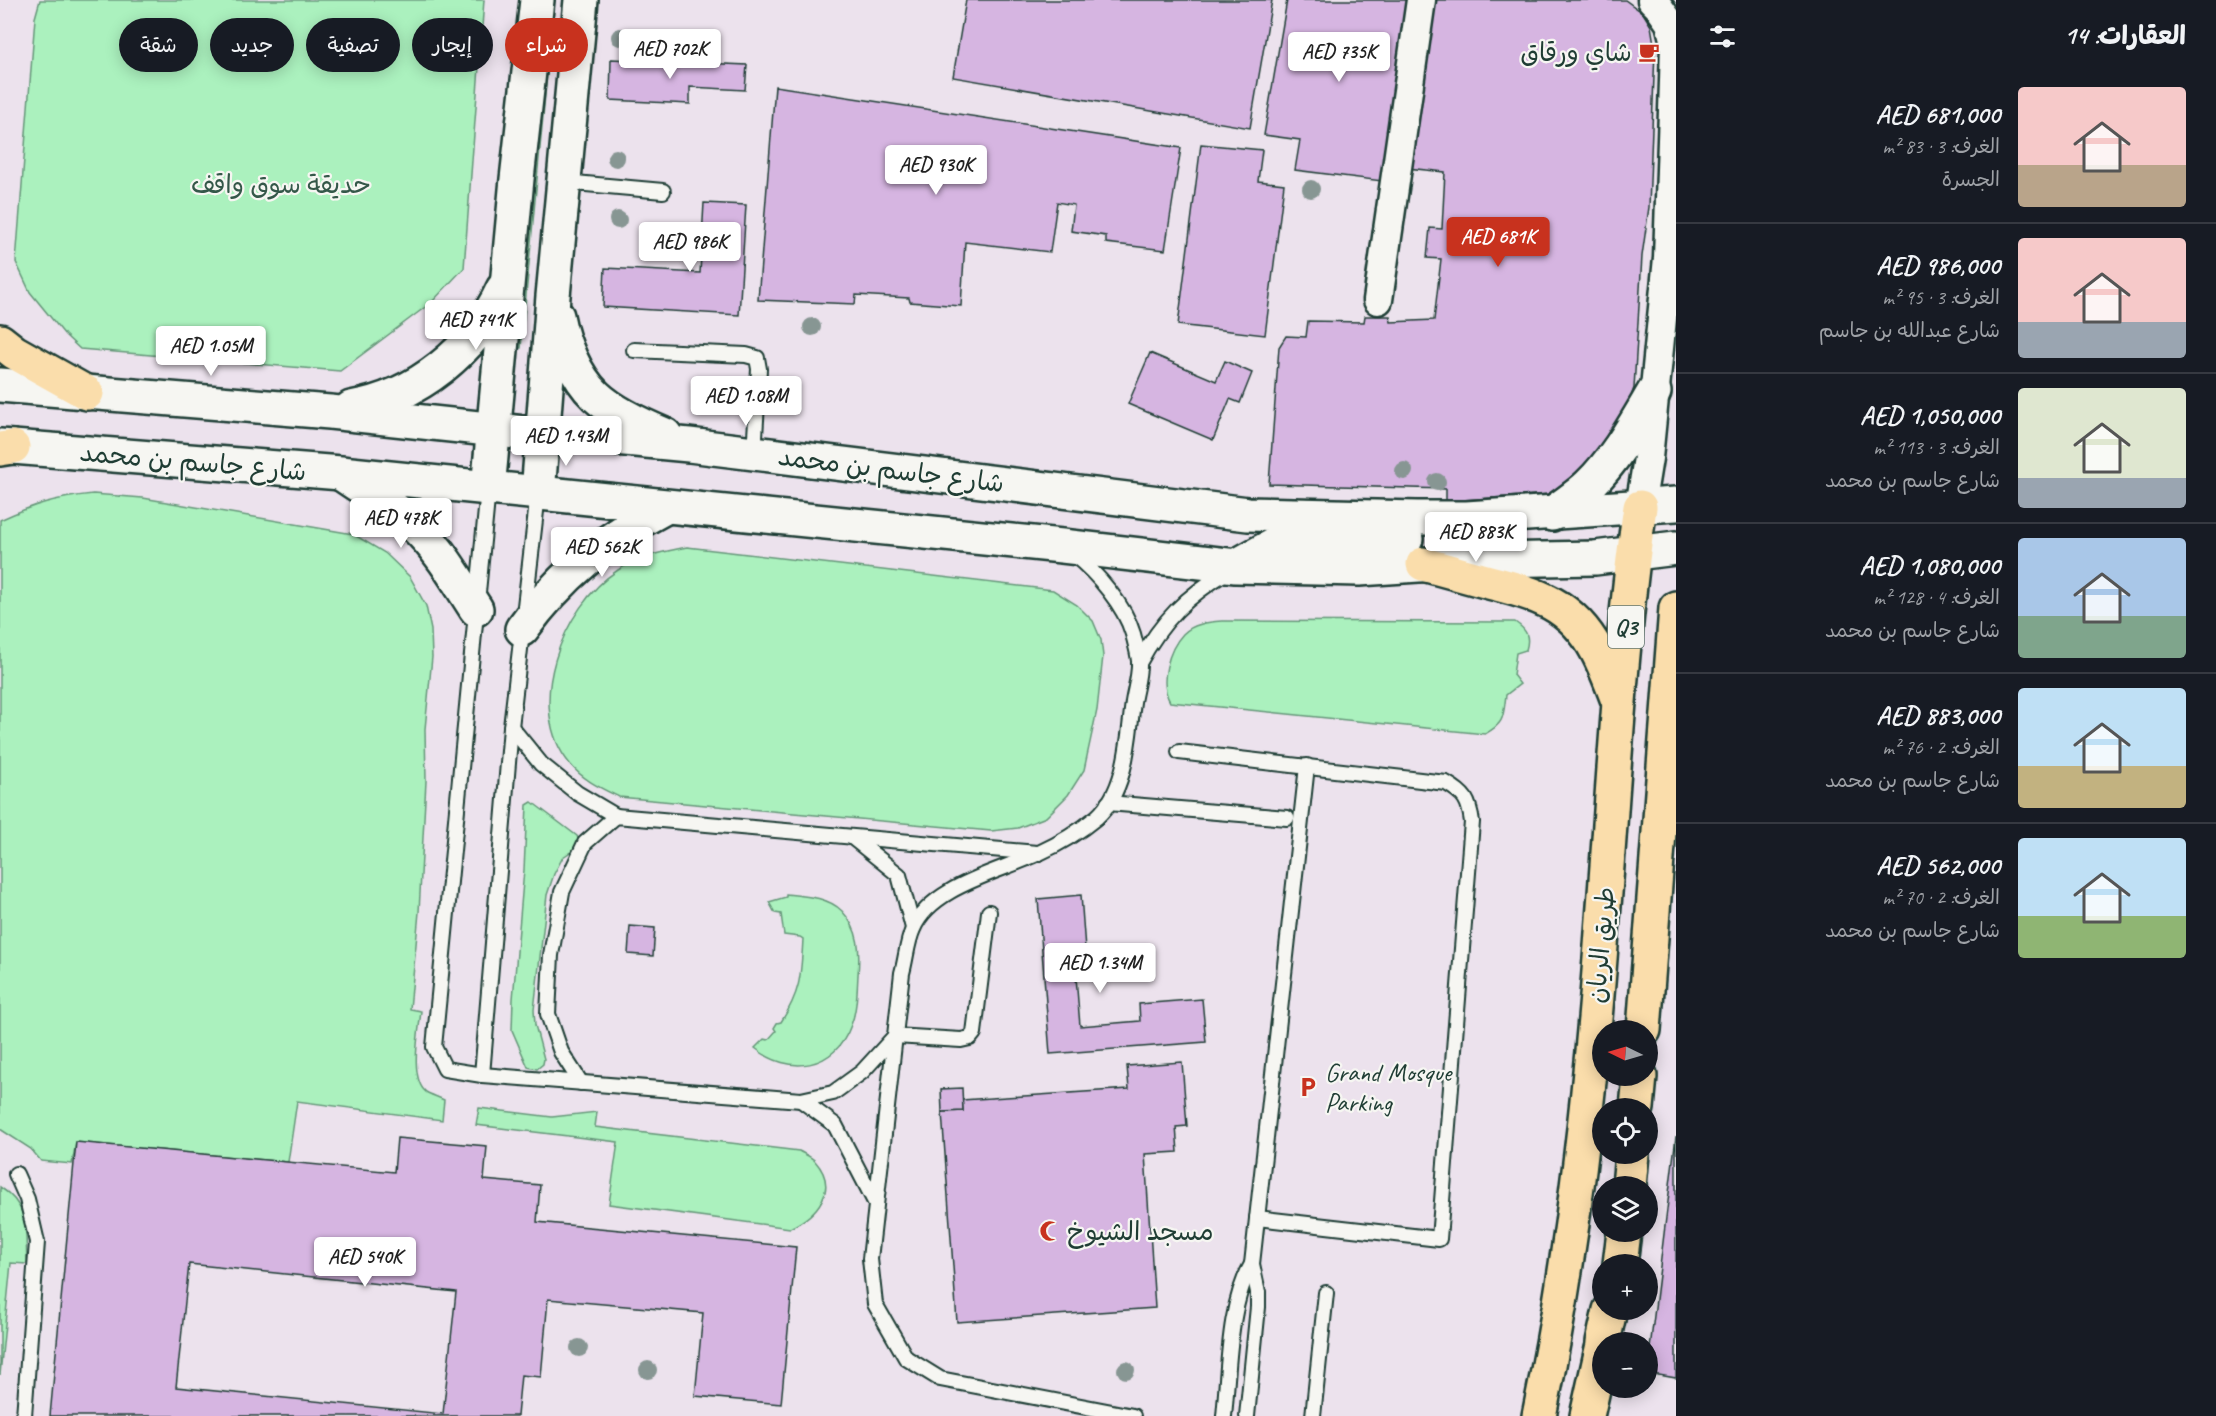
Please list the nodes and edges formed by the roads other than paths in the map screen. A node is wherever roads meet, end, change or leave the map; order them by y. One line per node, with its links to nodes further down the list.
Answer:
1 (537, 0): 7 (street)
2 (581, 0): 5 (street)
3 (1421, 0): 9 (street)
4 (1659, 2): 13 (street)
5 (564, 182): 6 (lane); 8 (street)
6 (663, 191)
7 (509, 277): 15 (street); 16 (street)
8 (553, 296): 17 (street); 18 (street)
9 (1378, 300)
10 (0, 341): 14 (main road)
11 (634, 350): 20 (lane)
12 (0, 385): 14 (street, شارع جاسم بن محمد)
13 (1654, 392): 26 (street); 28 (street)
14 (87, 393): 15 (street, شارع جاسم بن محمد)
15 (330, 412): 16 (street, شارع جاسم بن محمد)
16 (494, 430): 17 (street, شارع جاسم بن محمد); 22 (street)
17 (543, 435): 18 (street, شارع جاسم بن محمد); 23 (street)
18 (689, 445): 20 (street, شارع جاسم بن محمد)
19 (4, 447): 21 (street, شارع جاسم بن محمد)
20 (754, 454): 26 (street, شارع جاسم بن محمد)
21 (341, 474): 22 (street, شارع جاسم بن محمد); 34 (street)
22 (488, 489): 23 (street, شارع جاسم بن محمد); 34 (lane)
23 (538, 494): 25 (street, شارع جاسم بن محمد); 35 (lane)
24 (1676, 504): 28 (street, شارع جاسم بن محمد)
25 (665, 507): 29 (street, شارع جاسم بن محمد); 35 (street)
26 (1552, 514): 28 (street, شارع جاسم بن محمد)
27 (1676, 514): 28 (street)
28 (1636, 531): 30 (street, شارع جاسم بن محمد); 31 (street, شارع جاسم بن محمد); 32 (street); 37 (main road, طريق الريان / Q3)
29 (1062, 546): 32 (street, شارع جاسم بن محمد); 36 (lane)
30 (1676, 548)
31 (1423, 564): 32 (street, شارع جاسم بن محمد); 37 (main road)
32 (1236, 566): 36 (lane)
33 (1676, 608): 42 (main road, طريق الريان / Q3)
34 (476, 609): 52 (lane)
35 (522, 629): 39 (lane)
36 (1139, 663): 43 (lane)
37 (1619, 702): 66 (main road, طريق الريان / Q3)
38 (1676, 711): 42 (main road)
39 (511, 727): 44 (lane); 52 (lane)
40 (1179, 753): 41 (lane)
41 (1307, 766): 57 (lane); 57 (lane)
42 (1666, 797): 50 (main road, طريق الريان / Q3)
43 (1108, 803): 45 (lane); 47 (lane)
44 (616, 816): 46 (lane); 53 (lane)
45 (1287, 818)
46 (854, 838): 47 (lane); 49 (lane)
47 (1039, 854): 49 (lane)
48 (989, 912): 51 (lane)
49 (913, 928): 51 (lane)
50 (1645, 1020)
51 (895, 1036): 54 (lane); 56 (lane)
52 (482, 1075): 53 (lane)
53 (581, 1083): 54 (lane)
54 (801, 1100): 56 (lane)
55 (16, 1174): 61 (lane)
56 (876, 1204): 62 (lane)
57 (1257, 1218): 58 (lane)
58 (1252, 1264): 63 (lane); 64 (lane)
59 (1326, 1293): 65 (lane)
60 (1592, 1394): 67 (main road)
61 (24, 1416)
62 (1132, 1416)
63 (1224, 1416)
64 (1247, 1416)
65 (1312, 1416)
66 (1539, 1416)
67 (1587, 1416)

